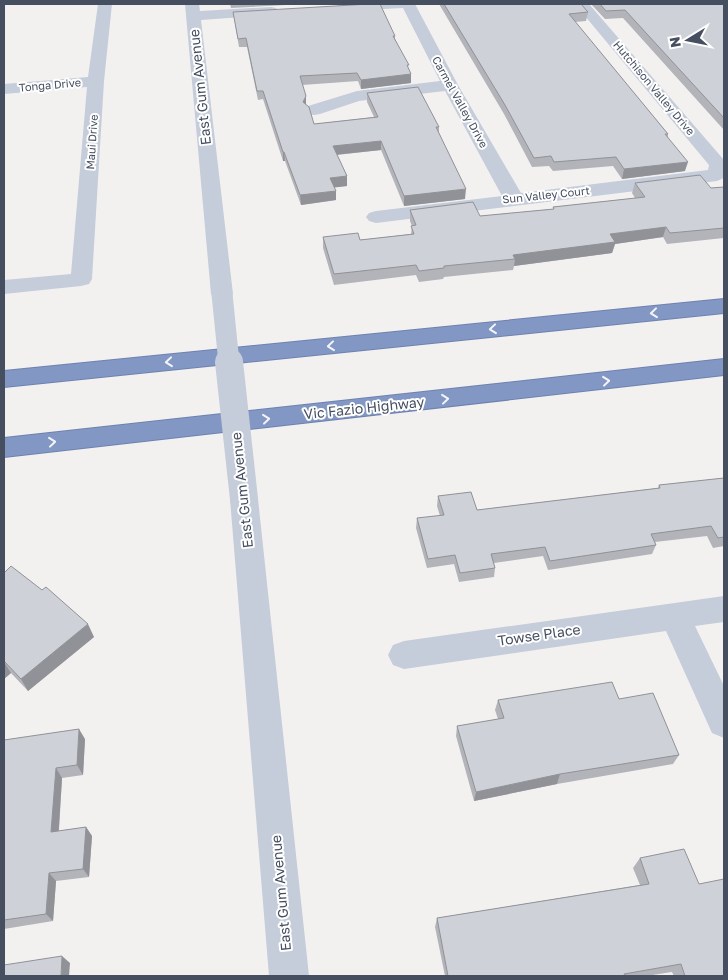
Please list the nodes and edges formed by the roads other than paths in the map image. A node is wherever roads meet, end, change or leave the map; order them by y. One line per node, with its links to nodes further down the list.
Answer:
1 (105, 4): 7 (street, Maui Drive)
2 (408, 4): 4 (street); 8 (street, Carmel Valley Drive)
3 (582, 4): 11 (street, Hutchison Valley Drive)
4 (329, 8)
5 (192, 10): 6 (street); 23 (street, East Gum Avenue, bridge)
6 (290, 10)
7 (96, 81): 9 (street, Tonga Drive); 14 (street, Maui Drive)
8 (450, 85): 10 (street); 12 (street, Carmel Valley Drive)
9 (4, 89)
10 (314, 110)
11 (717, 175): 12 (street, Sun Valley Court)
12 (514, 199): 13 (street, Sun Valley Court)
13 (376, 217)
14 (4, 287)
15 (717, 305): 17 (highway, one-way to 17)
16 (722, 368): 18 (highway, Vic Fazio Highway, one-way to 16)
17 (4, 379)
18 (4, 448)
19 (724, 609): 20 (street, Towse Place)
20 (675, 616): 21 (street, Towse Place); 22 (street)
21 (404, 655)
22 (724, 722)
23 (289, 976)

